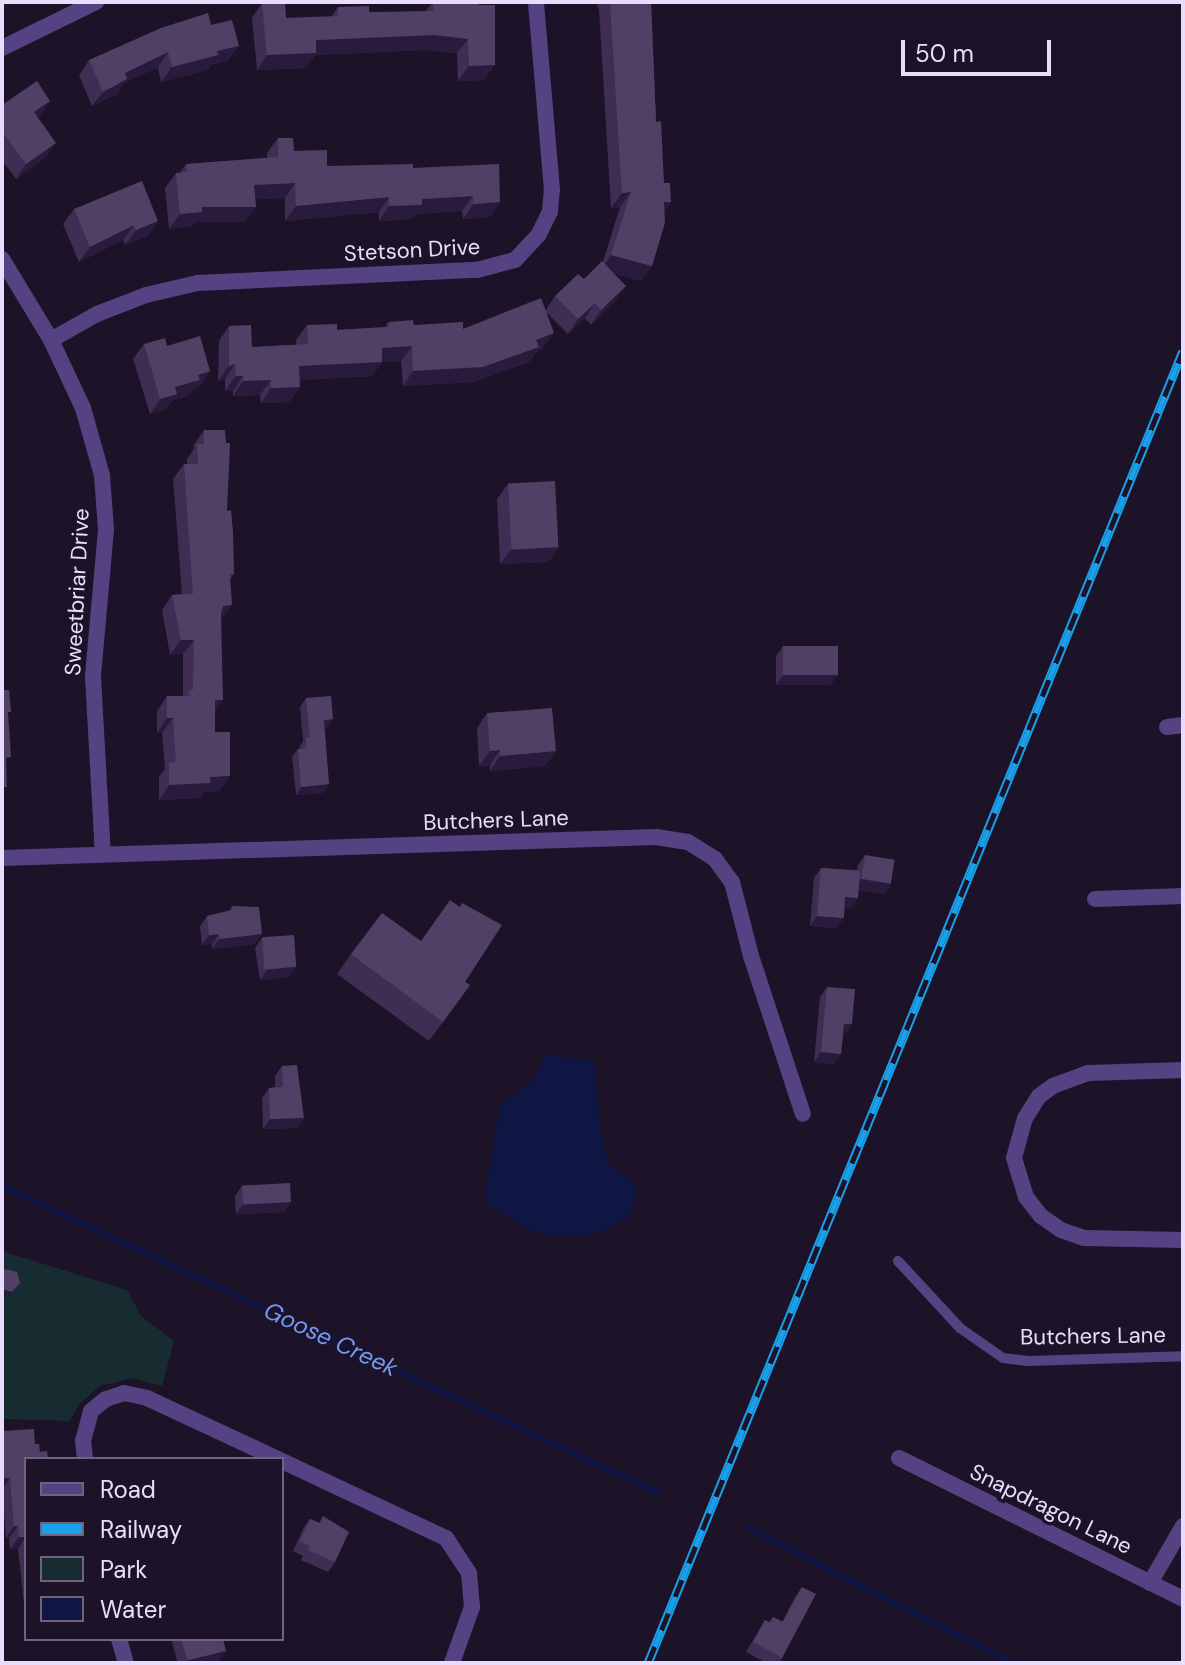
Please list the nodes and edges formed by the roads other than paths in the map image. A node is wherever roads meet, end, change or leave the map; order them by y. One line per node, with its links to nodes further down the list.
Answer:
1 (96, 2): 3 (street)
2 (536, 2): 5 (street, Stetson Drive)
3 (2, 48)
4 (2, 259): 5 (street, Sweetbriar Drive)
5 (51, 340): 6 (street, Sweetbriar Drive)
6 (103, 854): 7 (street, Butchers Lane); 11 (street, Butchers Lane)
7 (2, 858)
8 (1183, 896): 9 (street)
9 (1095, 899)
10 (1183, 1070): 12 (street)
11 (803, 1114)
12 (1183, 1240)
13 (898, 1261): 14 (lane, Butchers Lane)
14 (1183, 1356)
15 (85, 1457): 16 (street)
16 (274, 1457)
17 (899, 1458): 20 (street, Snapdragon Lane)
18 (284, 1462): 24 (street)
19 (1183, 1526): 20 (street)
20 (1150, 1583): 21 (street, Snapdragon Lane)
21 (1183, 1599)
22 (120, 1641): 23 (street)
23 (126, 1663)
24 (452, 1663)

